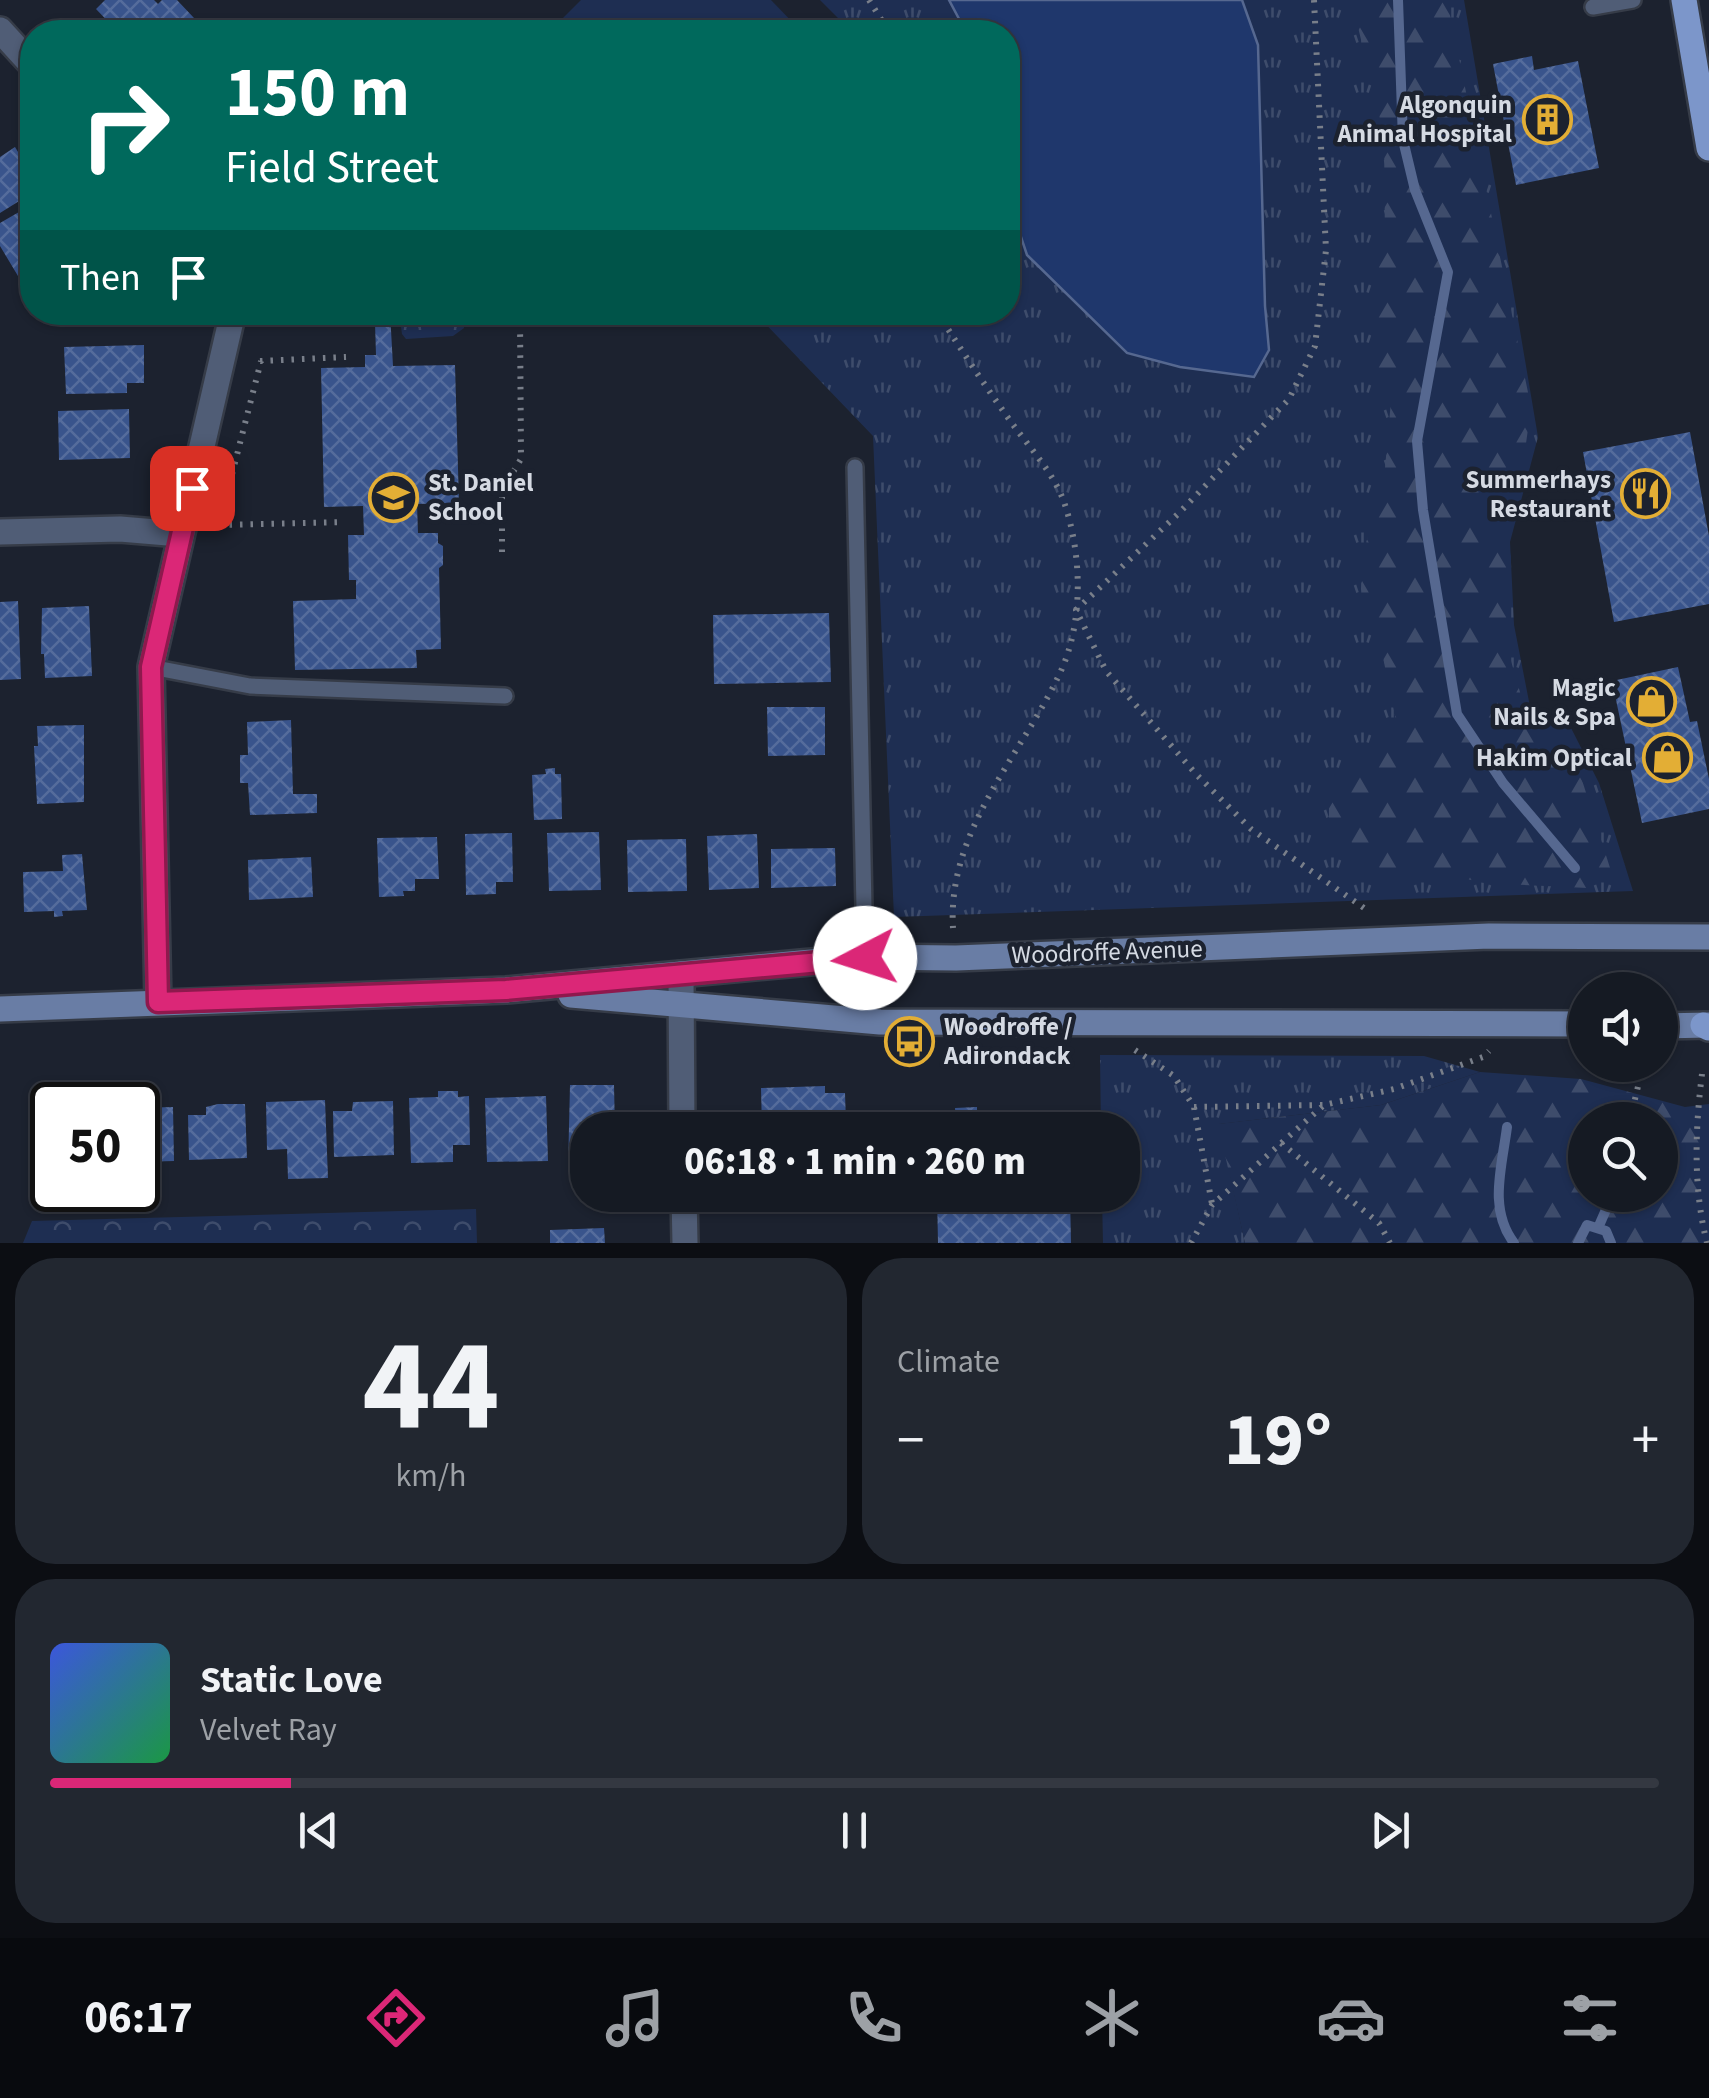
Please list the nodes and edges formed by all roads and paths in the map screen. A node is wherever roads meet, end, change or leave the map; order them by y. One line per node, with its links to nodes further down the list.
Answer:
1 (1314, 0): 18 (path)
2 (1633, 0): 4 (lane)
3 (1684, 0): 5 (main road)
4 (1593, 7)
5 (1709, 148)
6 (231, 325): 11 (street)
7 (520, 325): 17 (path)
8 (946, 325): 18 (path)
9 (346, 356): 10 (path)
10 (260, 361): 11 (path); 14 (path)
11 (224, 362): 15 (street)
12 (855, 468): 24 (lane)
13 (344, 522): 14 (path)
14 (219, 524): 15 (path)
15 (181, 526): 16 (street); 19 (street)
16 (0, 532)
17 (502, 552)
18 (1076, 610): 21 (path); 22 (path)
19 (151, 667): 20 (lane); 27 (street)
20 (504, 696)
21 (1364, 908)
22 (954, 928)
23 (1709, 938): 24 (main road, Woodroffe Avenue)
24 (865, 958): 25 (main road, Woodroffe Avenue)
25 (681, 974): 26 (main road, Woodroffe Avenue); 28 (street)
26 (506, 990): 27 (main road, Woodroffe Avenue); 28 (main road, Woodroffe Avenue)
27 (158, 1002): 29 (main road, Woodroffe Avenue)
28 (681, 1005): 30 (main road, Woodroffe Avenue); 38 (street)
29 (0, 1009)
30 (1511, 1023): 31 (main road, Woodroffe Avenue); 36 (path)
31 (1568, 1024)
32 (1678, 1026): 33 (main road)
33 (1707, 1026)
34 (1135, 1050): 37 (path)
35 (1702, 1074): 45 (path)
36 (1324, 1105): 37 (path); 39 (path)
37 (1194, 1107): 40 (path)
38 (682, 1112)
39 (1282, 1144): 40 (path); 44 (path)
40 (1212, 1205): 43 (path)
41 (684, 1212): 42 (street)
42 (685, 1243)
43 (1190, 1243)
44 (1390, 1243)
45 (1707, 1243)

